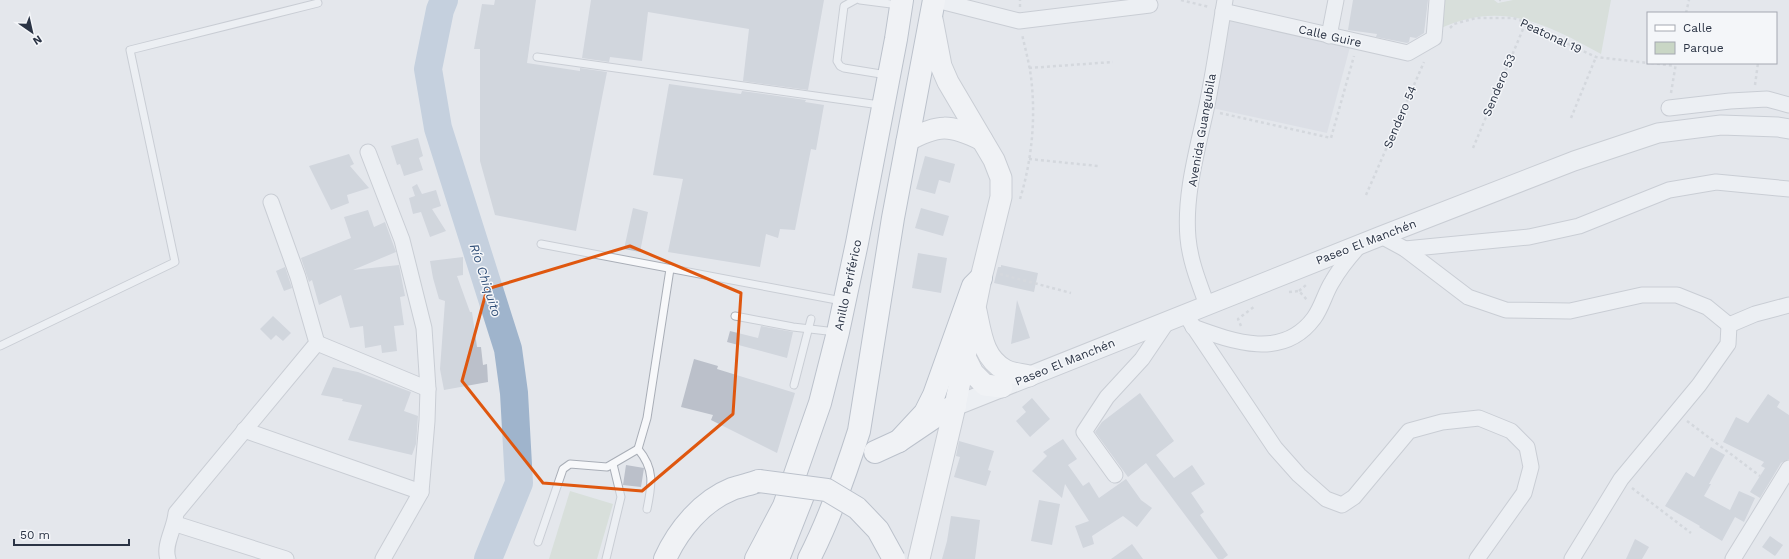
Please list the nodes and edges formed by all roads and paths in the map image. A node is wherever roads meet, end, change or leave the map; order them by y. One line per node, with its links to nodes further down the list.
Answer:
1 (855, 0): 24 (lane)
2 (860, 0): 8 (lane)
3 (1181, 0): 11 (path)
4 (1336, 0): 14 (street)
5 (1437, 0): 15 (street)
6 (1688, 0): 12 (path)
7 (318, 3): 65 (lane)
8 (901, 3): 24 (highway, Anillo Periférico)
9 (1150, 5): 10 (street)
10 (934, 6): 32 (main road); 33 (highway)
11 (1224, 6): 14 (street, Calle Guire); 29 (street, Avenida Guangubila)
12 (1686, 12)
13 (1526, 22): 15 (path, Peatonal 19); 18 (path, Peatonal 19); 34 (path, Sendero 53)
14 (1329, 36): 16 (street, Calle Guire)
15 (1434, 38): 16 (street, Calle Guire); 39 (path, Sendero 54)
16 (1358, 42): 29 (path)
17 (537, 57): 27 (lane)
18 (1596, 57): 20 (path, Peatonal 19); 30 (path)
19 (1113, 62): 23 (path)
20 (1647, 63)
21 (1676, 64): 28 (path)
22 (1758, 64): 25 (path)
23 (1029, 68)
24 (889, 75): 27 (highway, Anillo Periférico)
25 (1753, 100): 26 (street); 28 (street)
26 (1789, 105)
27 (882, 106): 42 (highway, Anillo Periférico)
28 (1669, 108)
29 (1206, 110): 52 (street, Avenida Guangubila)
30 (1571, 118)
31 (1785, 128): 41 (street, Paseo El Manchén)
32 (982, 140): 33 (main road); 47 (main road)
33 (907, 141): 95 (highway)
34 (1473, 148)
35 (368, 152): 70 (street)
36 (1029, 159): 37 (path)
37 (1098, 166)
38 (1789, 188): 45 (street)
39 (1366, 195)
40 (271, 202): 63 (street)
41 (1381, 236): 44 (street, Paseo El Manchén); 45 (street)
42 (857, 243): 50 (highway, Anillo Periférico); 94 (highway)
43 (541, 244): 46 (lane)
44 (1361, 244): 52 (street, Paseo El Manchén); 56 (street)
45 (1405, 249): 60 (street)
46 (670, 269): 50 (lane); 75 (lane)
47 (989, 275): 49 (path); 54 (main road); 74 (highway)
48 (1284, 292): 56 (path)
49 (1071, 293)
50 (844, 302): 62 (highway, Anillo Periférico)
51 (1257, 304): 64 (path)
52 (1207, 305): 58 (street, Paseo El Manchén)
53 (1789, 305): 60 (street)
54 (975, 306): 66 (main road); 67 (main road)
55 (735, 316): 61 (lane)
56 (1314, 318): 64 (street)
57 (811, 319): 61 (lane)
58 (1189, 320): 59 (street, Paseo El Manchén); 64 (street); 98 (street)
59 (1166, 322): 67 (street, Paseo El Manchén); 79 (street)
60 (1729, 325): 72 (street)
61 (809, 329): 62 (lane); 68 (lane)
62 (838, 332): 93 (highway, Anillo Periférico)
63 (317, 342): 70 (street); 73 (street)
64 (1265, 345)
65 (0, 346)
66 (964, 355): 69 (main road); 71 (main road)
67 (1029, 376): 69 (street, Paseo El Manchén)
68 (794, 385)
69 (1002, 387): 71 (street, Paseo El Manchén)
70 (428, 389): 82 (street)
71 (954, 406): 74 (highway); 97 (main road)
72 (1675, 412): 80 (path); 81 (street)
73 (244, 430): 82 (street); 84 (street)
74 (899, 441): 76 (highway)
75 (638, 449): 77 (lane); 83 (lane)
76 (875, 452)
77 (613, 464): 86 (lane); 92 (lane)
78 (1789, 468): 99 (street)
79 (1116, 474)
80 (1760, 476)
81 (1621, 479): 85 (path); 88 (street)
82 (421, 492): 91 (street)
83 (647, 509)
84 (176, 524): 89 (street); 90 (street)
85 (1691, 533)
86 (538, 542)
87 (667, 554): 96 (highway, bridge)
88 (1572, 558)
89 (168, 559)
90 (286, 559)
91 (384, 559)
92 (606, 559)
93 (756, 559)
94 (778, 559)
95 (809, 559)
96 (894, 559)
97 (919, 559)
98 (1477, 559)
99 (1733, 559)

